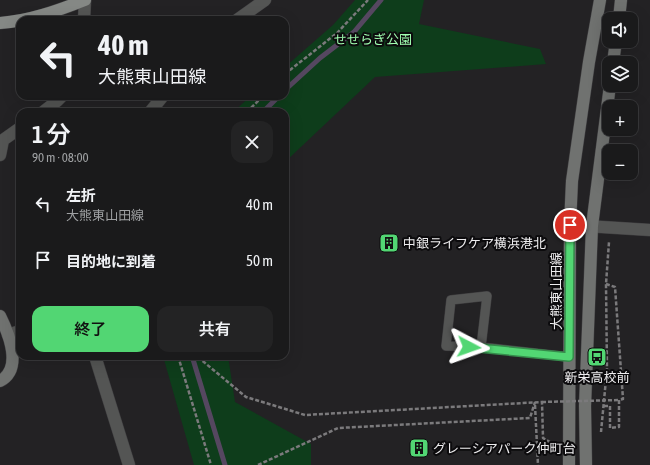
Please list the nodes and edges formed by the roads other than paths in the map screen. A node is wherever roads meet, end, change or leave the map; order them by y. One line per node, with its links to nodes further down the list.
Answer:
1 (85, 0): 6 (main road); 7 (street)
2 (265, 0): 8 (street)
3 (600, 0): 18 (street, 大熊東山田線)
4 (621, 0): 5 (street)
5 (620, 12)
6 (37, 16)
7 (84, 16)
8 (243, 16)
9 (16, 21): 10 (main road)
10 (0, 22)
11 (609, 92): 19 (street)
12 (58, 100): 14 (street)
13 (160, 100): 15 (street)
14 (47, 108)
15 (153, 108)
16 (16, 131): 17 (street)
17 (0, 154)
18 (570, 225): 19 (street); 25 (street, 大熊東山田線)
19 (592, 226): 20 (street); 30 (street)
20 (650, 230)
21 (0, 316): 23 (street)
22 (16, 332): 23 (street)
23 (8, 335): 27 (street)
24 (481, 347): 24 (lane); 25 (lane)
25 (569, 357): 29 (street, 大熊東山田線)
26 (96, 360): 28 (street)
27 (0, 381)
28 (129, 465)
29 (568, 465)
30 (586, 465)

